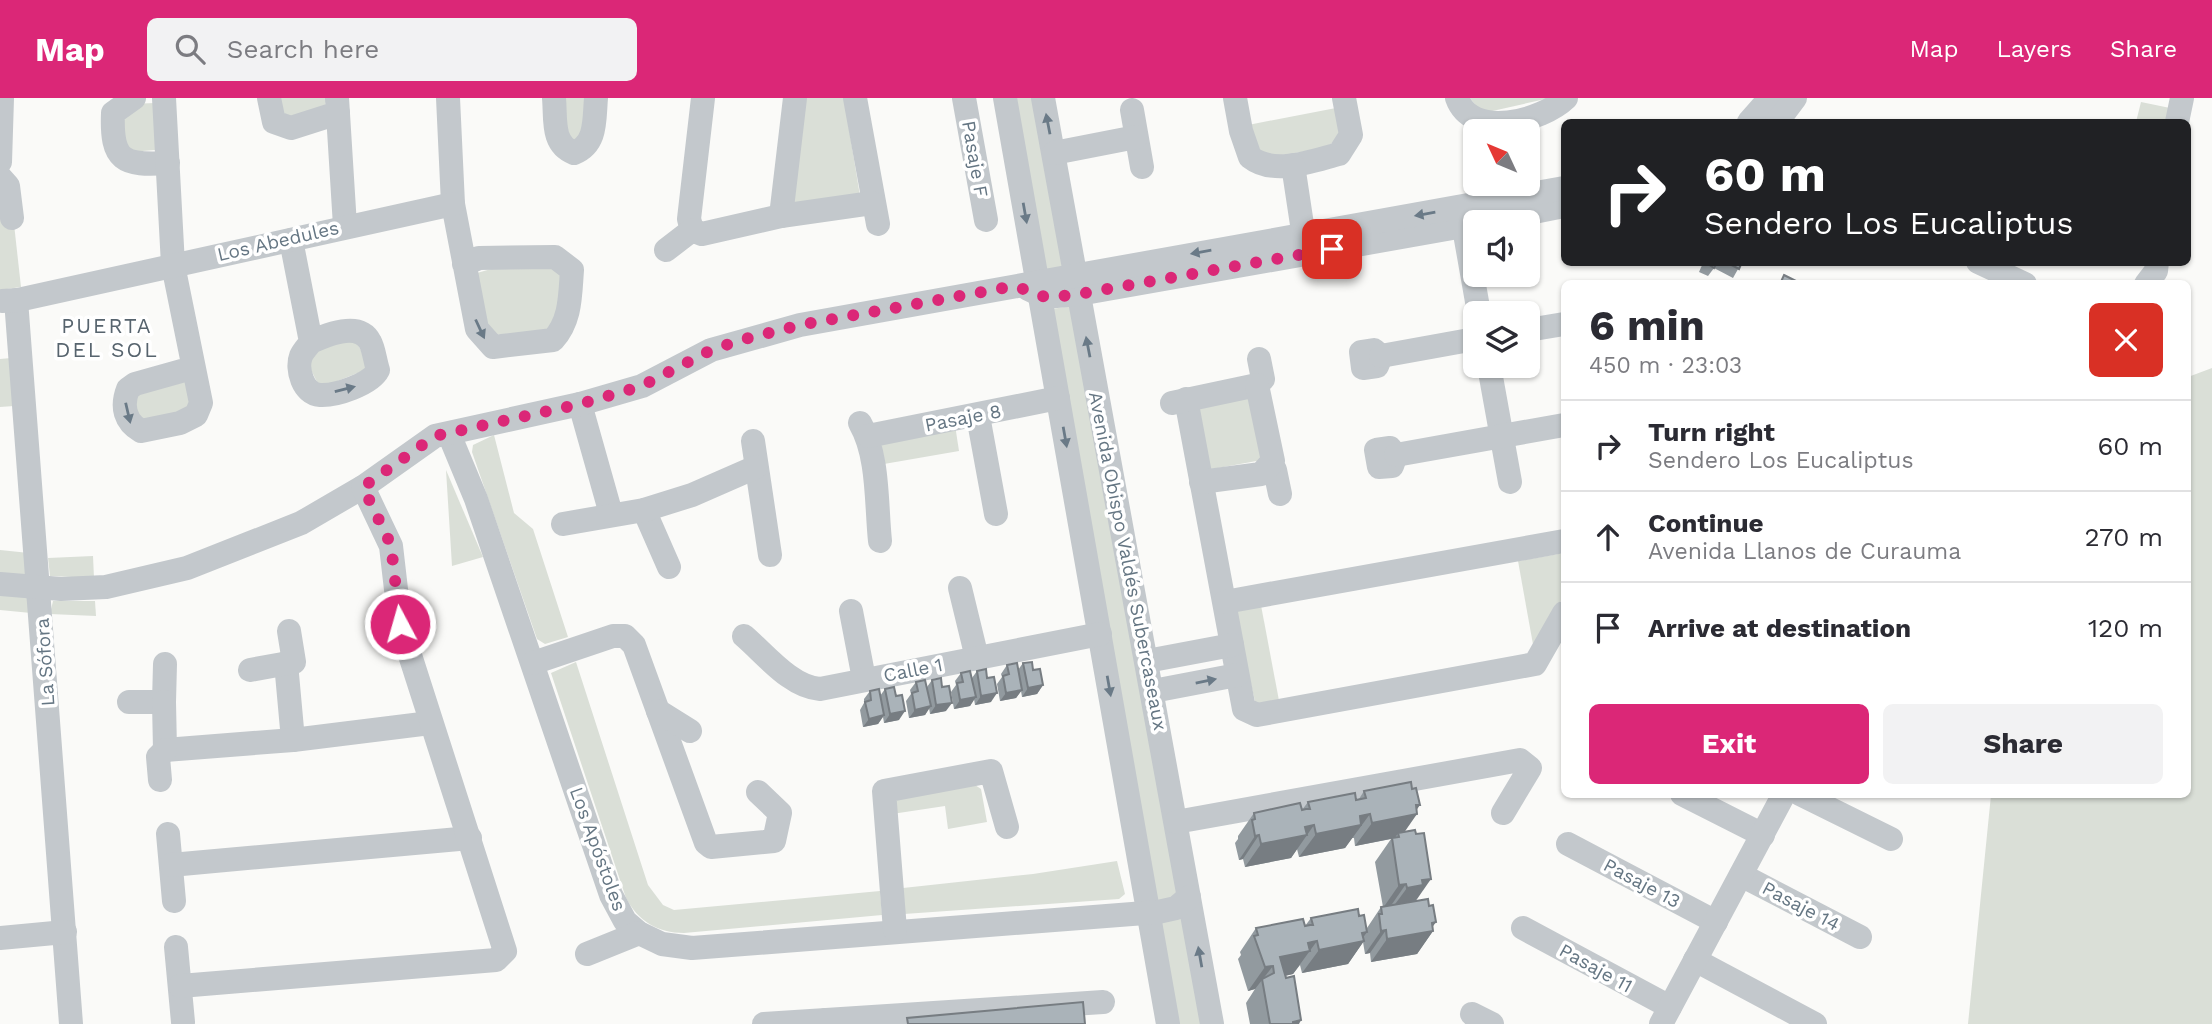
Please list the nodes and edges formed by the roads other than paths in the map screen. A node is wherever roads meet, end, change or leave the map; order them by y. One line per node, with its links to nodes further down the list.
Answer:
1 (2, 98): 28 (street)
2 (134, 98): 29 (street)
3 (164, 98): 29 (street)
4 (269, 98): 20 (street)
5 (448, 98): 34 (street)
6 (554, 98): 7 (street)
7 (596, 98)
8 (703, 98): 42 (street)
9 (795, 98): 37 (street)
10 (855, 98): 37 (street)
11 (964, 98): 39 (street, Pasaje F)
12 (1005, 98): 51 (street, Avenida Obispo Valdés Subercaseaux, one-way to 51)
13 (1043, 98): 27 (street, Avenida Obispo Valdés Subercaseaux, one-way to 13)
14 (1235, 98): 30 (street)
15 (1344, 98): 30 (street)
16 (1457, 98): 23 (street)
17 (1566, 98): 24 (street)
18 (1795, 98): 22 (street)
19 (2181, 98): 25 (street)
20 (337, 106): 41 (street)
21 (1132, 110): 26 (street)
22 (1765, 116)
23 (1476, 119)
24 (1531, 119)
25 (2178, 119)
26 (1136, 137): 27 (street); 31 (street)
27 (1054, 153): 50 (street, Avenida Obispo Valdés Subercaseaux)
28 (0, 163): 38 (street)
29 (168, 163): 47 (street)
30 (1293, 165): 44 (street)
31 (1142, 167)
32 (1561, 189): 33 (street)
33 (1522, 198): 35 (street); 36 (street)
34 (453, 204): 41 (street, Los Abedules); 46 (street)
35 (1561, 205)
36 (1494, 210)
37 (781, 216): 42 (street)
38 (12, 218)
39 (986, 220)
40 (1463, 221): 44 (street)
41 (345, 226): 43 (street, Los Abedules)
42 (692, 230): 45 (street)
43 (291, 240): 47 (street, Los Abedules); 56 (street)
44 (1305, 244): 50 (street)
45 (666, 250)
46 (464, 264): 46 (street, one-way to 46)
47 (173, 265): 52 (street, Los Abedules); 59 (street)
48 (1987, 266): 49 (street)
49 (2016, 280)
50 (1077, 284): 51 (street); 95 (street, Avenida Obispo Valdés Subercaseaux, one-way to 50)
51 (1033, 287): 62 (street, Avenida Obispo Valdés Subercaseaux); 63 (street)
52 (8, 301): 85 (street, La Sófora)
53 (1561, 324): 54 (street)
54 (1540, 328)
55 (1463, 341): 57 (street)
56 (311, 342)
57 (1381, 356)
58 (1259, 359): 61 (street)
59 (192, 368)
60 (1491, 378): 67 (street)
61 (1257, 385): 70 (street); 72 (street)
62 (1058, 398): 64 (street, Pasaje 8); 91 (street, Avenida Obispo Valdés Subercaseaux, one-way to 91)
63 (580, 404): 66 (street); 77 (street)
64 (978, 416): 78 (street); 80 (street, Pasaje 8)
65 (1561, 426): 67 (street)
66 (449, 434): 74 (street); 97 (street, Los Apóstoles)
67 (1502, 436): 69 (street); 73 (street)
68 (753, 442): 71 (street)
69 (1396, 455)
70 (1269, 466): 72 (street); 75 (street)
71 (756, 467): 76 (street); 82 (street)
72 (1202, 482): 87 (street)
73 (1510, 482)
74 (363, 487): 85 (street); 106 (street)
75 (1280, 494)
76 (644, 510): 77 (street); 83 (street)
77 (611, 514): 79 (street)
78 (996, 514)
79 (563, 524)
80 (880, 541)
81 (1561, 542): 87 (street)
82 (771, 555)
83 (668, 567)
84 (0, 584): 85 (street)
85 (38, 587): 131 (street, La Sófora)
86 (960, 588): 94 (street)
87 (1225, 602): 93 (street)
88 (851, 611): 101 (street)
89 (1561, 617): 100 (street)
90 (289, 631): 96 (street)
91 (1100, 634): 94 (street, Calle 1); 127 (street, Avenida Obispo Valdés Subercaseaux, one-way to 127)
92 (744, 636): 101 (street, Calle 1)
93 (1232, 645): 95 (street); 100 (street)
94 (976, 658): 101 (street, Calle 1)
95 (1147, 660): 102 (street, Avenida Obispo Valdés Subercaseaux)
96 (286, 663): 99 (street); 108 (street)
97 (533, 663): 105 (street); 132 (street, Los Apóstoles)
98 (165, 664): 104 (street)
99 (250, 670)
100 (1237, 675): 102 (street, one-way to 100)
101 (864, 679)
102 (1153, 691): 116 (street, Avenida Obispo Valdés Subercaseaux)
103 (129, 702): 104 (street)
104 (164, 702): 109 (street)
105 (658, 712): 107 (street); 111 (street)
106 (430, 723): 108 (street); 120 (street)
107 (690, 731)
108 (293, 740): 109 (street)
109 (165, 750): 110 (street)
110 (160, 780)
111 (758, 792)
112 (1690, 798): 119 (street)
113 (1782, 798): 119 (street)
114 (1808, 798): 121 (street)
115 (1503, 813): 116 (street)
116 (1176, 822): 125 (street, Avenida Obispo Valdés Subercaseaux)
117 (1007, 827): 130 (street)
118 (168, 834): 123 (street)
119 (1763, 835): 124 (street)
120 (470, 838): 123 (street); 138 (street)
121 (1891, 839)
122 (1568, 844): 128 (street, Pasaje 13)
123 (171, 865): 126 (street)
124 (1741, 875): 128 (street); 133 (street, Pasaje 14)
125 (1189, 897): 127 (street, Los Apóstoles); 147 (street, Avenida Obispo Valdés Subercaseaux, one-way to 125)
126 (174, 901)
127 (1148, 911): 130 (street, Los Apóstoles); 146 (street, Avenida Obispo Valdés Subercaseaux)
128 (1716, 922): 137 (street)
129 (1523, 928): 140 (street, Pasaje 11)
130 (895, 930): 132 (street, Los Apóstoles)
131 (65, 932): 134 (street); 145 (street, La Sófora)
132 (639, 933): 136 (street)
133 (1860, 937)
134 (0, 938)
135 (176, 947): 138 (street)
136 (587, 954)
137 (1695, 960): 140 (street); 148 (street)
138 (180, 986): 143 (street)
139 (1103, 1002): 141 (street)
140 (1666, 1016)
141 (872, 1020): 142 (street)
142 (826, 1022): 144 (street)
143 (183, 1023)
144 (778, 1023)
145 (71, 1024)
146 (1168, 1024)
147 (1212, 1024)
148 (1815, 1024)

